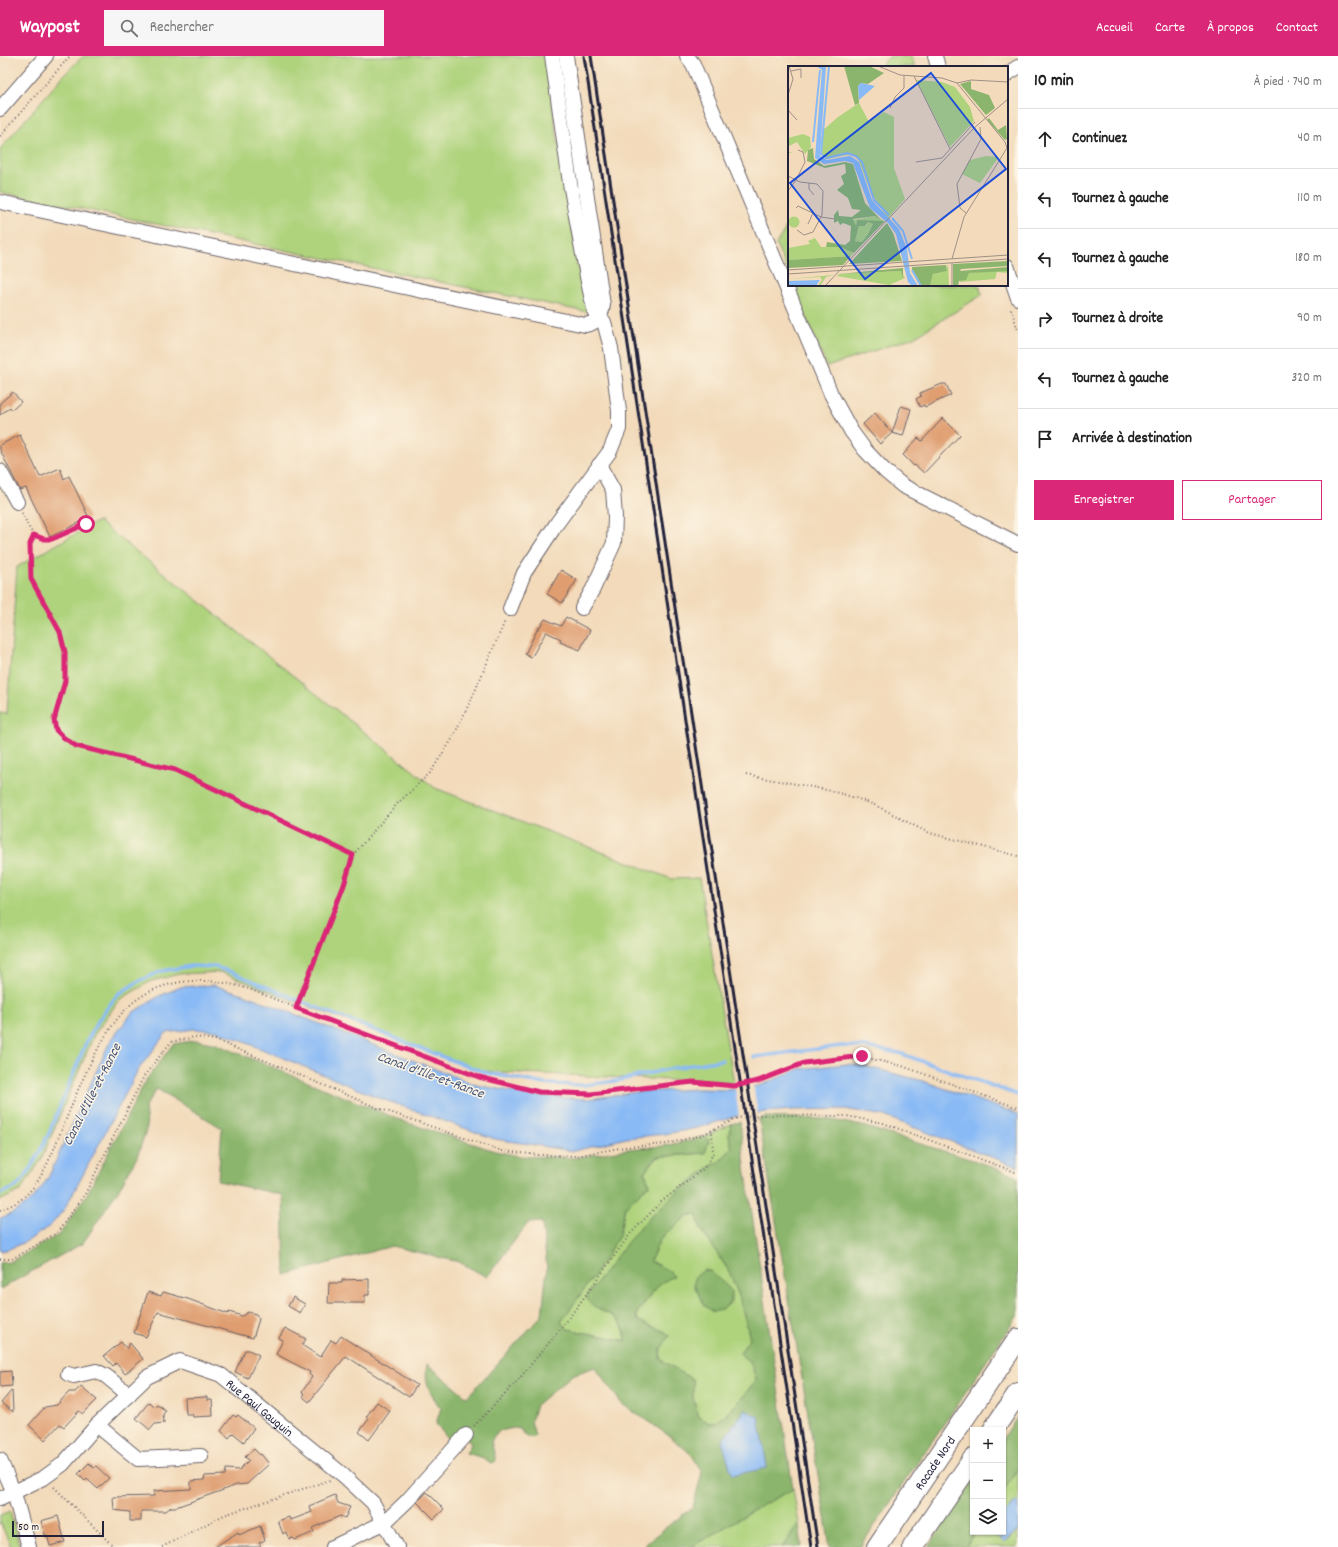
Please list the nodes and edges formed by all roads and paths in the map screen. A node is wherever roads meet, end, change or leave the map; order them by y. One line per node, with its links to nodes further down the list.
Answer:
1 (46, 56): 10 (street)
2 (70, 56): 11 (path)
3 (552, 56): 15 (street)
4 (566, 56): 15 (street)
5 (687, 56): 21 (street)
6 (934, 56): 7 (street)
7 (938, 66)
8 (1018, 67): 9 (street)
9 (1008, 73)
10 (0, 109)
11 (0, 136)
12 (0, 202): 15 (street)
13 (1008, 269): 14 (street)
14 (1018, 298)
15 (600, 317): 16 (street)
16 (599, 465): 22 (street); 23 (street)
17 (0, 471): 18 (street)
18 (17, 502): 20 (path)
19 (86, 524): 20 (path)
20 (34, 535): 25 (path)
21 (1018, 544)
22 (582, 608)
23 (510, 609): 25 (path)
24 (746, 775): 26 (path)
25 (353, 855): 27 (path)
26 (1018, 856)
27 (296, 1008): 28 (path); 31 (path)
28 (1018, 1108)
29 (712, 1131): 30 (path); 32 (path); 39 (path)
30 (1018, 1173)
31 (0, 1210)
32 (0, 1259)
33 (1018, 1339): 53 (highway, Rocade Nord)
34 (68, 1374): 36 (street)
35 (1018, 1392): 38 (highway)
36 (129, 1395): 37 (street, Rue Paul Gauguin); 43 (street, Rue Paul Gauguin)
37 (97, 1425): 40 (street); 44 (street, Rue Paul Gauguin)
38 (995, 1427)
39 (466, 1435): 47 (street)
40 (201, 1456)
41 (0, 1460): 45 (street)
42 (970, 1463): 54 (highway)
43 (343, 1475): 47 (street, Rue Paul Gauguin); 50 (path)
44 (45, 1477): 45 (street, Rue Paul Gauguin); 49 (path)
45 (14, 1493): 46 (street, Rue Paul Gauguin); 48 (street)
46 (0, 1499)
47 (385, 1522): 51 (street); 52 (street, Rue Paul Gauguin)
48 (29, 1547)
49 (114, 1547)
50 (162, 1547)
51 (333, 1547)
52 (397, 1547)
53 (877, 1547)
54 (913, 1547)

